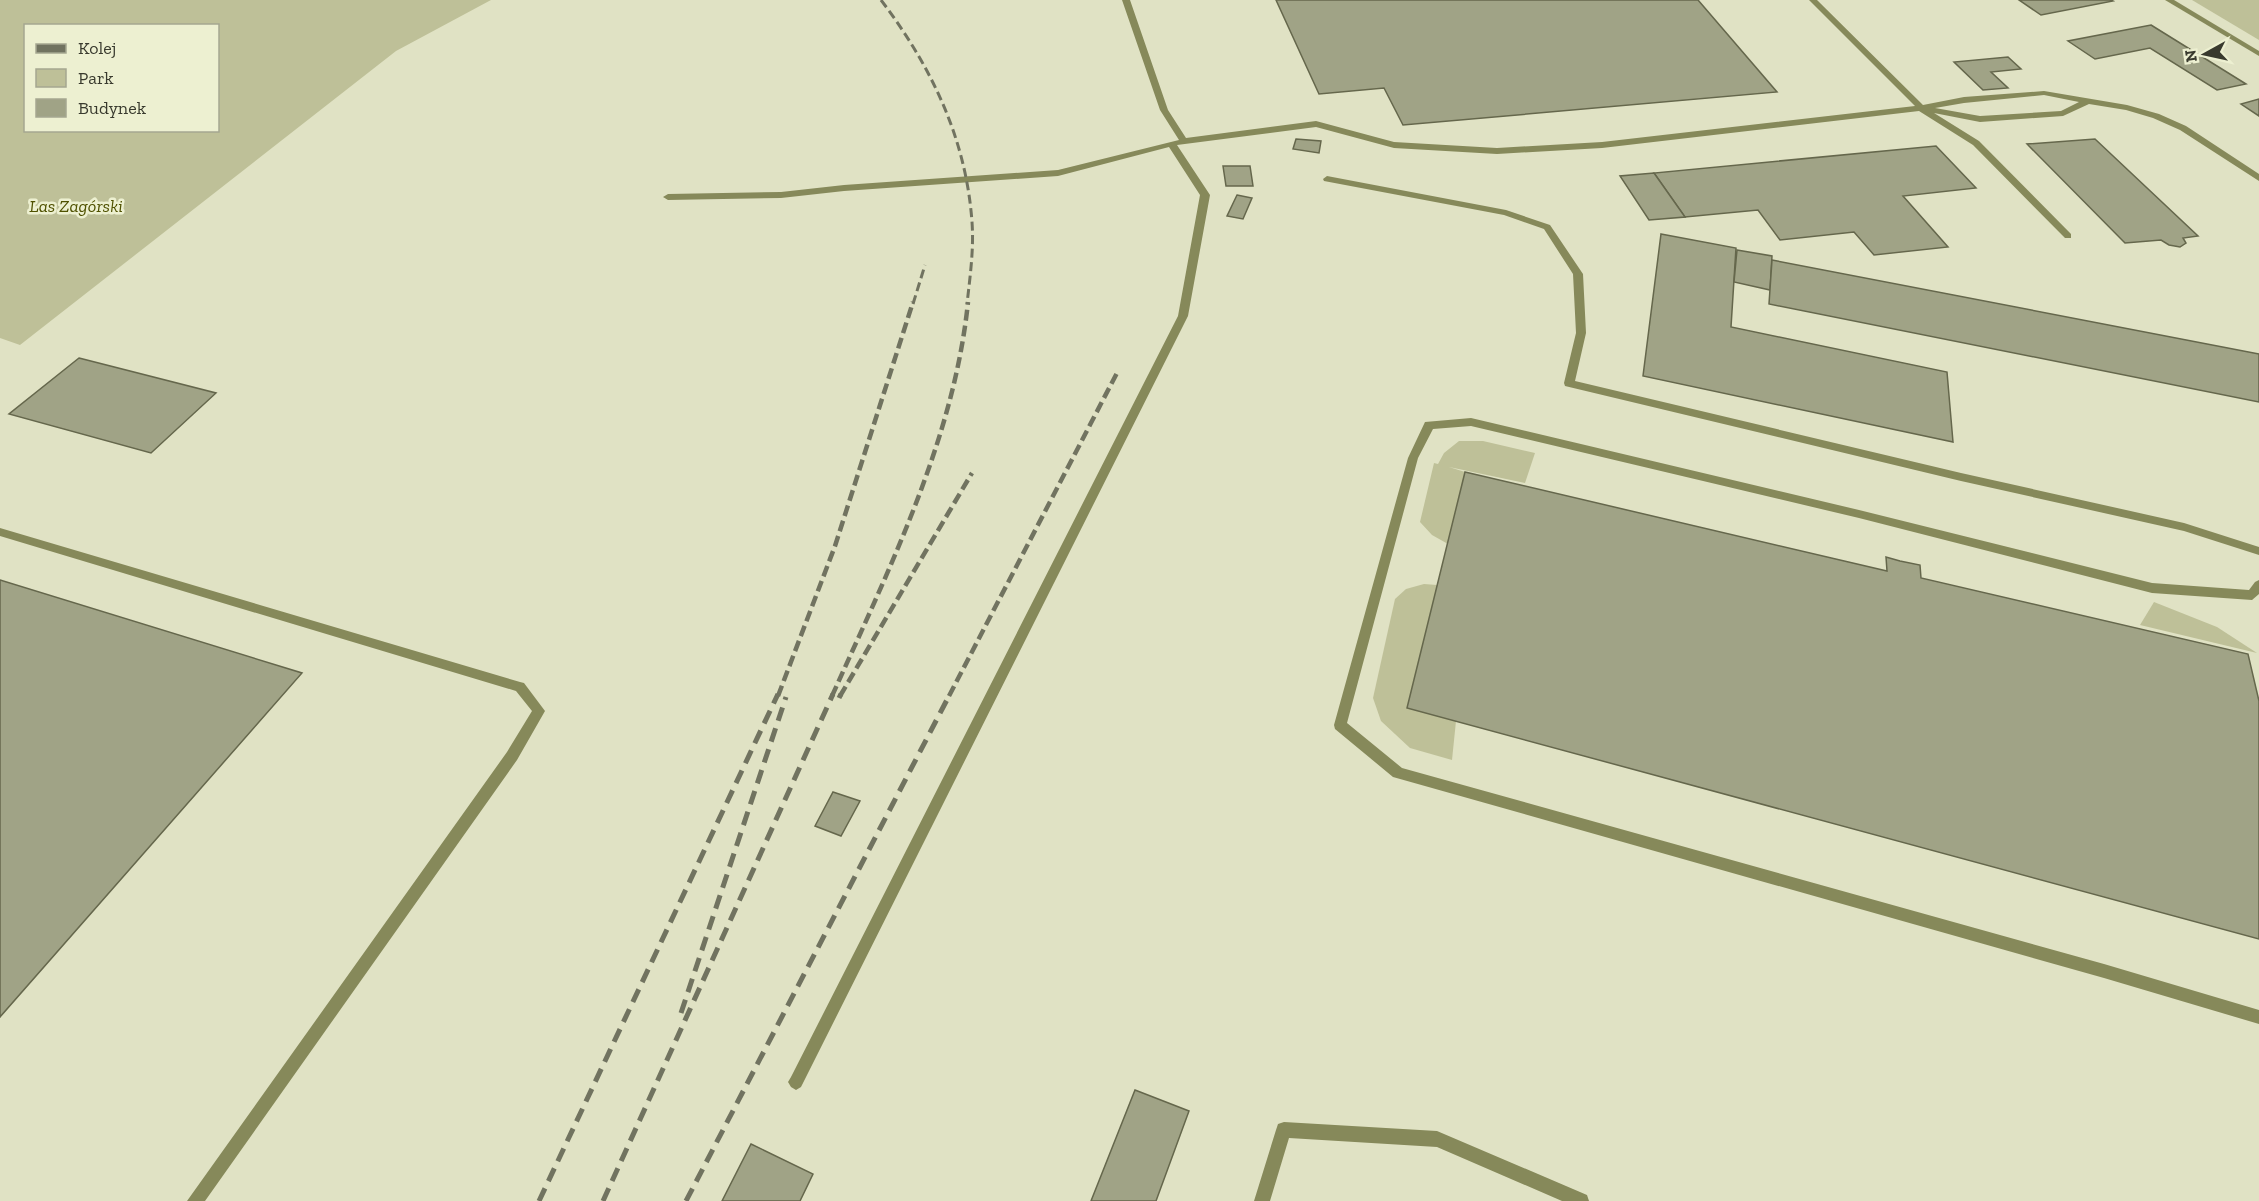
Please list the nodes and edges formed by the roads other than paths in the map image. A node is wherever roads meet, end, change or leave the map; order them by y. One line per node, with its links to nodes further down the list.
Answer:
1 (1126, 0): 7 (lane)
2 (1813, 0): 6 (lane)
3 (2169, 0): 4 (lane)
4 (2259, 54)
5 (2088, 101): 6 (lane); 6 (lane); 8 (lane)
6 (1921, 108): 7 (lane); 11 (lane)
7 (1178, 143): 10 (lane); 16 (lane)
8 (2259, 178)
9 (1327, 179): 13 (lane)
10 (668, 197)
11 (2068, 236)
12 (0, 532): 17 (lane)
13 (2259, 551)
14 (2257, 593): 15 (lane)
15 (2259, 1017)
16 (796, 1082)
17 (195, 1201)
18 (1262, 1201): 19 (lane)
19 (1581, 1201)

